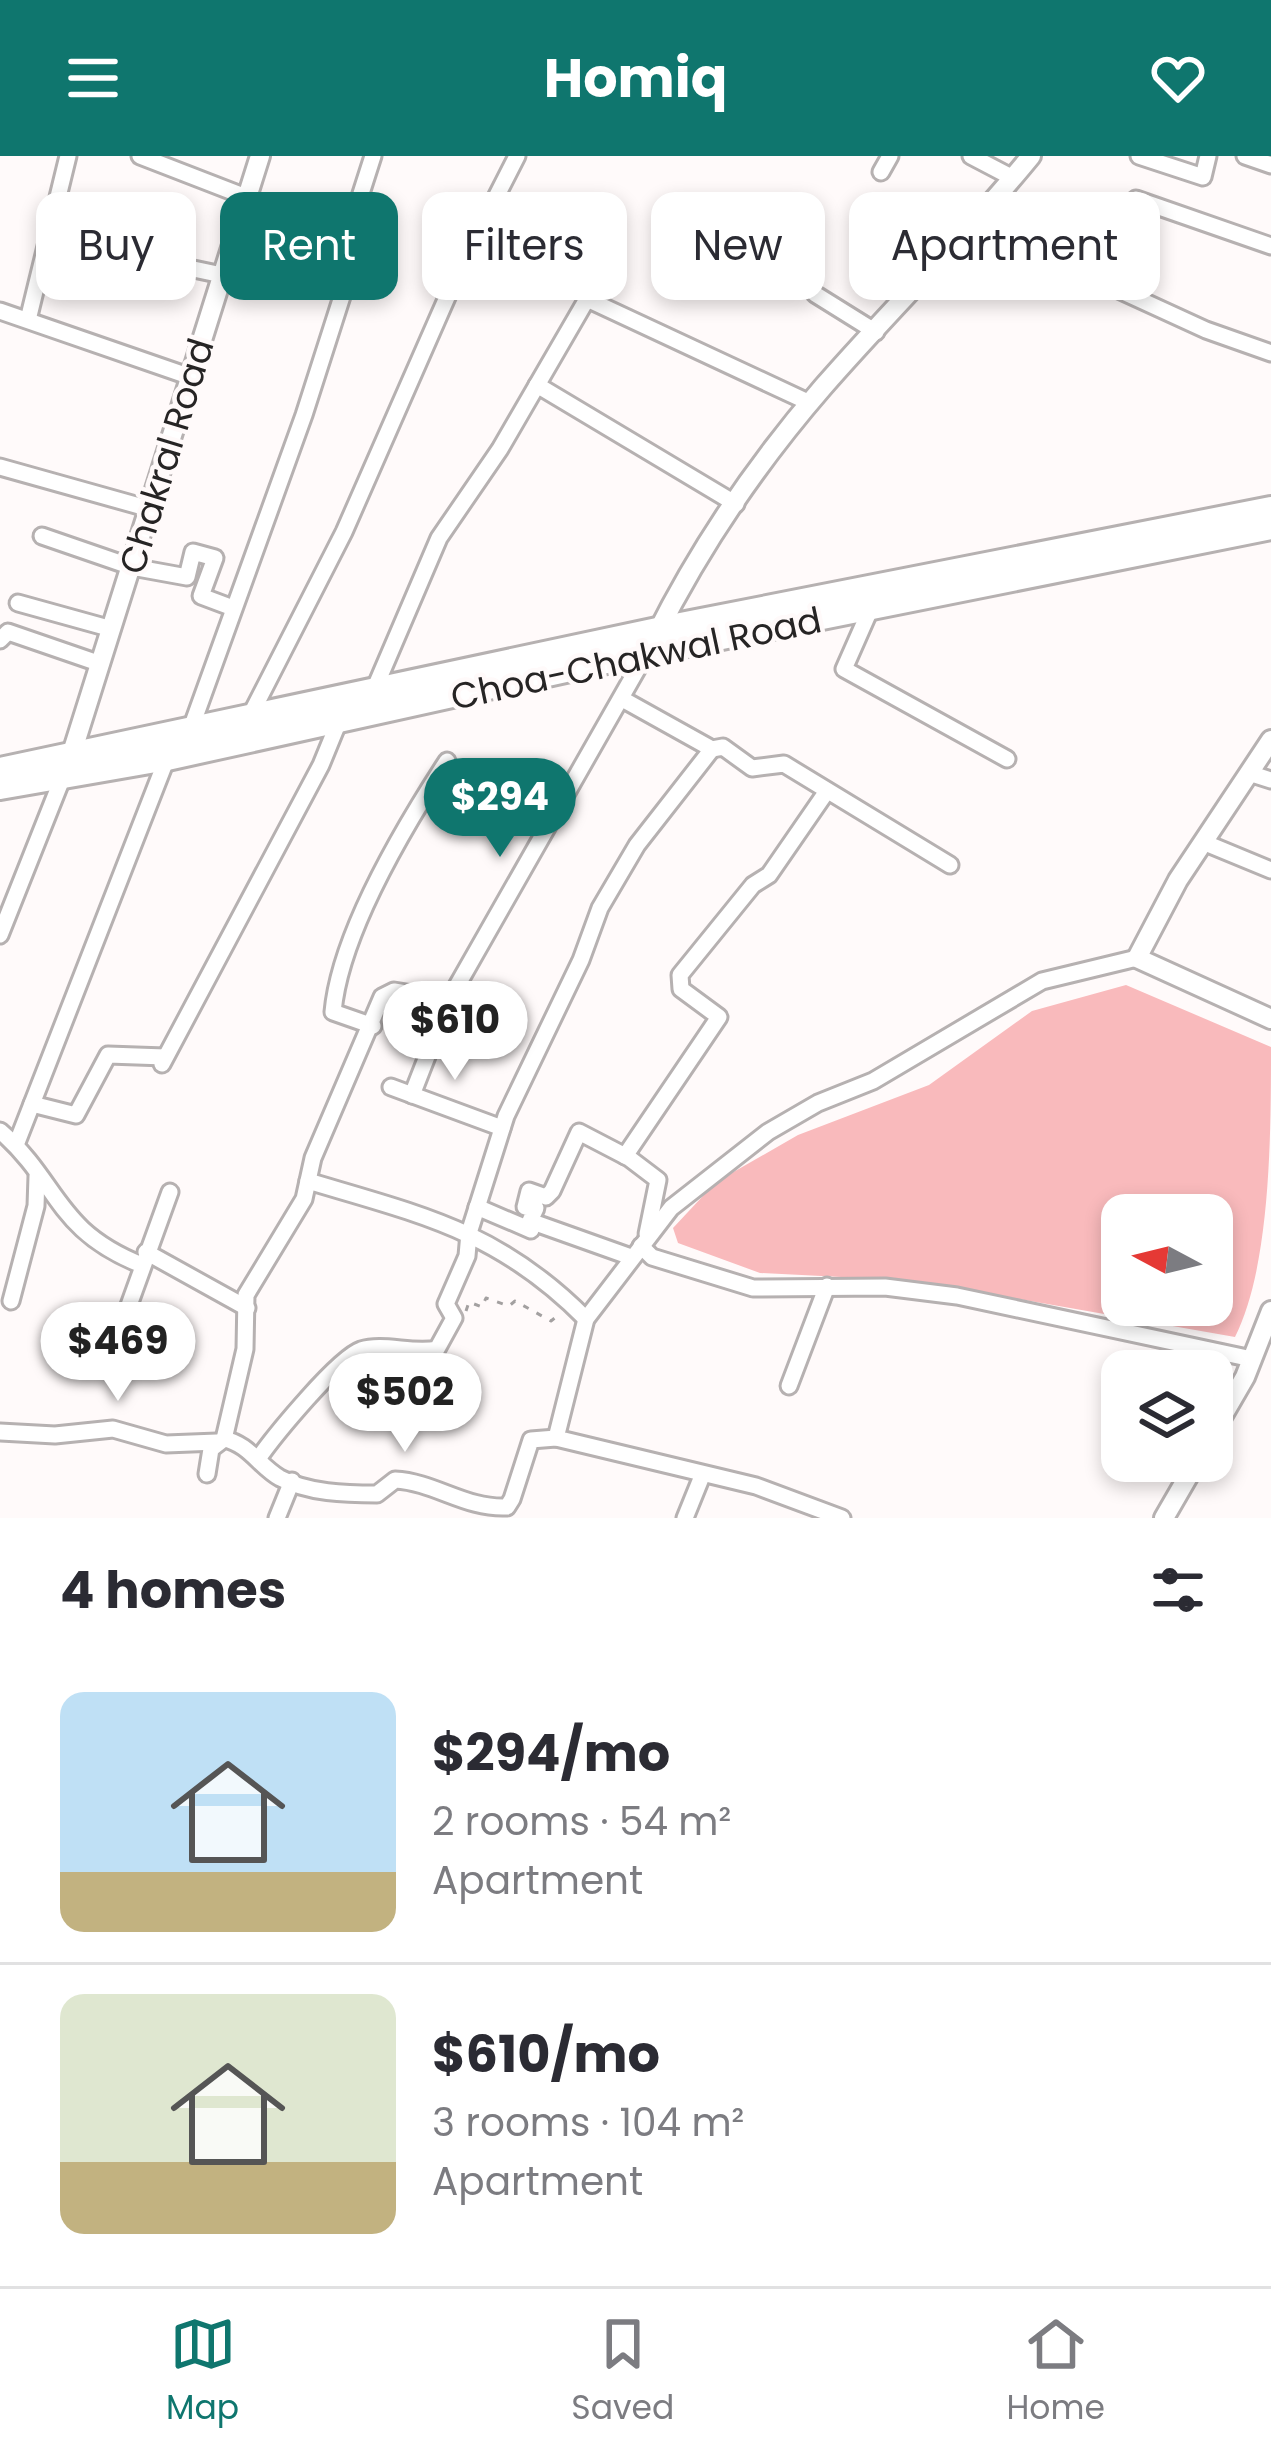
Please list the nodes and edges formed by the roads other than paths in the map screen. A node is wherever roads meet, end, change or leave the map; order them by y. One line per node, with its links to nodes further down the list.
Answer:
1 (68, 156): 25 (street)
2 (140, 156): 15 (street)
3 (260, 156): 16 (street, Chakral Road)
4 (373, 156): 39 (street)
5 (518, 156): 47 (street)
6 (890, 156): 13 (street)
7 (970, 156): 14 (street)
8 (1030, 156): 14 (street)
9 (1139, 156): 10 (street)
10 (1208, 156)
11 (1245, 156): 12 (street)
12 (1271, 165)
13 (881, 172)
14 (1013, 178): 17 (street)
15 (233, 192)
16 (248, 192)
17 (1002, 192)
18 (1160, 207): 19 (street)
19 (1271, 246)
20 (220, 282): 28 (street, Chakral Road)
21 (825, 300): 26 (street)
22 (906, 300): 26 (street)
23 (1141, 300): 27 (street)
24 (0, 311): 25 (street)
25 (28, 320): 28 (street)
26 (876, 332): 30 (street)
27 (1271, 352)
28 (191, 377): 33 (street, Chakral Road)
29 (537, 385): 30 (street); 32 (street); 45 (street)
30 (810, 403): 32 (street)
31 (0, 466): 33 (street)
32 (736, 505): 43 (street)
33 (150, 509): 37 (street, Chakral Road)
34 (1271, 509): 43 (highway)
35 (1271, 527): 40 (highway, Choa-Chakwal Road)
36 (42, 536): 37 (street)
37 (132, 568): 39 (street); 41 (street, Chakral Road)
38 (18, 603): 41 (street)
39 (232, 608): 49 (street)
40 (870, 610): 43 (highway, Choa-Chakwal Road); 53 (street)
41 (112, 629): 44 (street, Chakral Road)
42 (0, 640): 44 (street)
43 (653, 641): 45 (highway); 46 (street); 48 (highway, Choa-Chakwal Road)
44 (101, 664): 55 (street, Chakral Road)
45 (374, 690): 47 (highway)
46 (624, 700): 51 (street); 66 (street)
47 (249, 718): 49 (highway)
48 (339, 721): 52 (highway, Choa-Chakwal Road); 71 (street)
49 (190, 731): 55 (highway)
50 (1271, 740): 57 (street)
51 (712, 749): 60 (street); 72 (street)
52 (167, 758): 55 (highway, Choa-Chakwal Road); 71 (street)
53 (1006, 759)
54 (447, 761): 68 (street)
55 (68, 765): 56 (highway); 59 (highway, Choa-Chakwal Road); 64 (street)
56 (0, 770)
57 (1249, 773): 58 (street); 61 (street)
58 (1271, 780)
59 (0, 787)
60 (827, 791): 62 (street); 75 (street)
61 (1203, 842): 63 (street); 65 (street)
62 (950, 866)
63 (1271, 870)
64 (0, 935)
65 (1137, 958): 67 (street); 82 (street)
66 (449, 1000): 68 (street); 70 (street)
67 (1271, 1019)
68 (374, 1026): 77 (street)
69 (391, 1087): 70 (street)
70 (412, 1095): 72 (street)
71 (32, 1104): 74 (street)
72 (502, 1128): 79 (street)
73 (0, 1131): 74 (street)
74 (16, 1145): 76 (street)
75 (625, 1156): 80 (street); 82 (street)
76 (37, 1176): 83 (street); 86 (street)
77 (308, 1181): 81 (street); 87 (street)
78 (170, 1192): 83 (street)
79 (477, 1207): 80 (street); 81 (street)
80 (533, 1227): 82 (street); 84 (street)
81 (469, 1233): 84 (street); 97 (street)
82 (639, 1246): 85 (street); 90 (street)
83 (144, 1258): 87 (street); 89 (street)
84 (513, 1258): 90 (street)
85 (827, 1286): 91 (street); 92 (street)
86 (11, 1301)
87 (247, 1308): 96 (street)
88 (1271, 1314): 91 (street)
89 (124, 1318)
90 (586, 1319): 95 (street)
91 (1252, 1359): 93 (street)
92 (789, 1386)
93 (1233, 1395)
94 (0, 1432): 96 (street)
95 (556, 1438): 99 (street); 102 (street)
96 (220, 1441): 97 (street); 98 (street)
97 (257, 1459): 100 (street)
98 (207, 1474)
99 (702, 1476): 104 (street); 105 (street)
100 (292, 1481): 102 (street); 103 (street)
101 (1185, 1482): 106 (street)
102 (493, 1513)
103 (278, 1518)
104 (686, 1518)
105 (842, 1518)
106 (1164, 1518)

